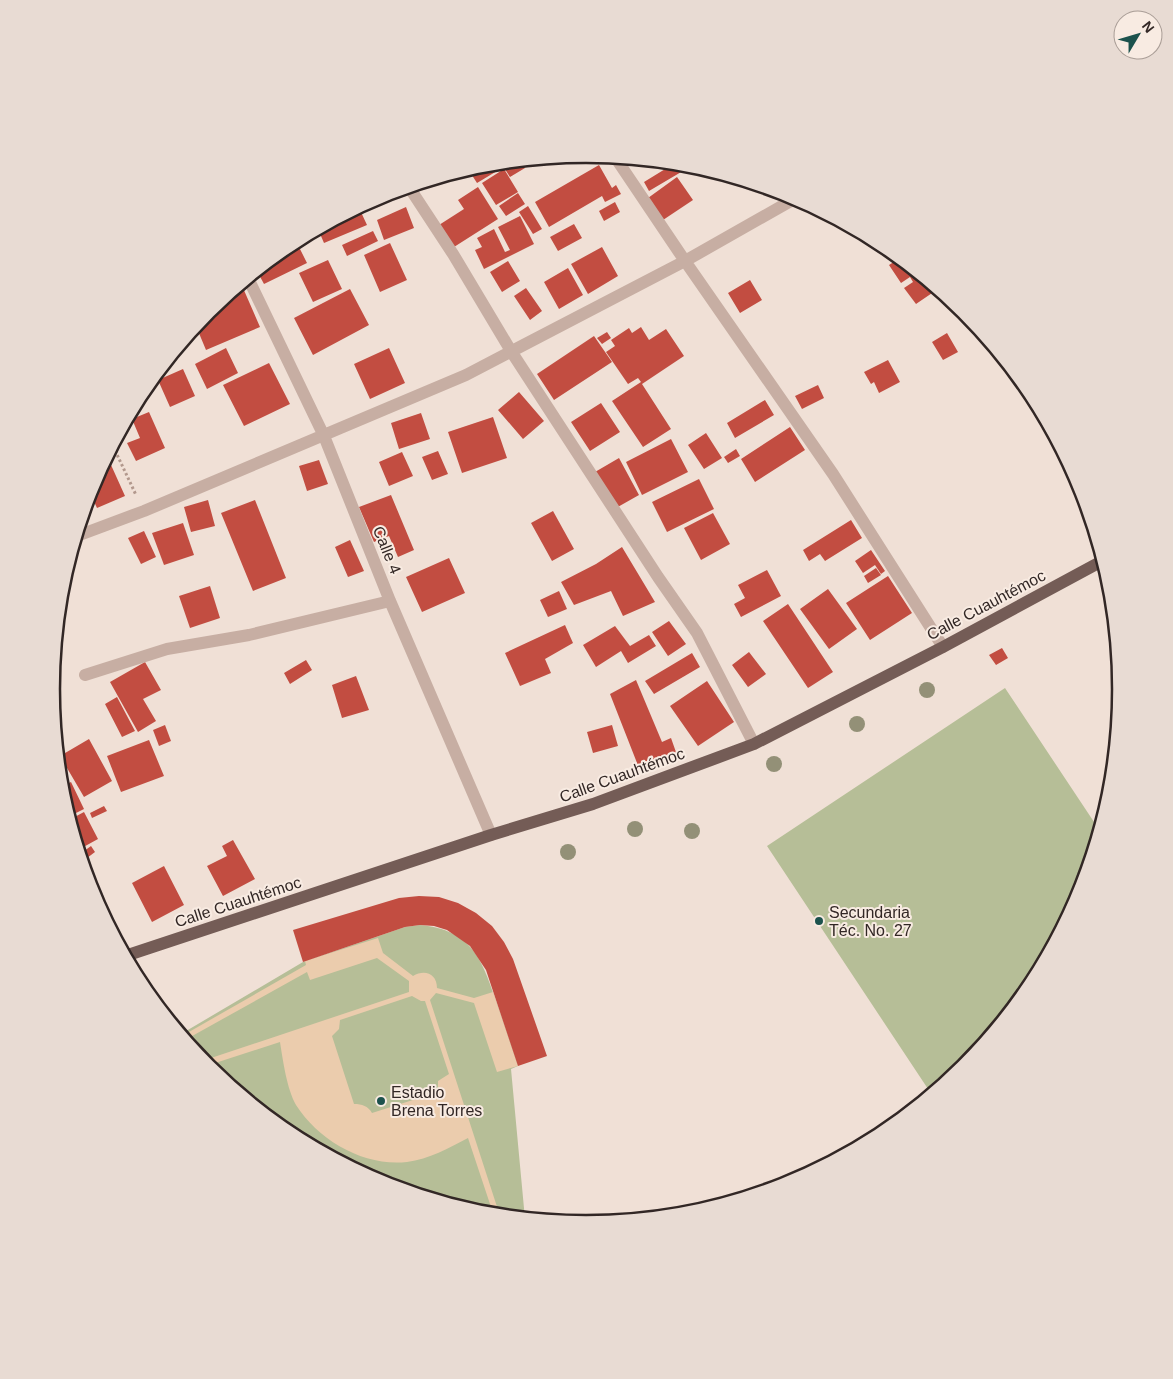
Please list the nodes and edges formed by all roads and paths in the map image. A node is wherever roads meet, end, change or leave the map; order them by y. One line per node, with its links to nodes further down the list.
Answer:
1 (620, 164): 4 (street)
2 (413, 193): 6 (street)
3 (788, 203): 4 (street)
4 (685, 261): 6 (street); 13 (street)
5 (251, 284): 7 (street, Calle 4)
6 (511, 351): 7 (street); 15 (street)
7 (324, 436): 9 (street); 12 (street, Calle 4)
8 (116, 453): 9 (path)
9 (144, 511): 10 (street)
10 (84, 533)
11 (1097, 564): 13 (main road, Calle Cuauhtémoc)
12 (390, 601): 14 (street); 16 (street, Calle 4)
13 (943, 647): 15 (main road, Calle Cuauhtémoc)
14 (85, 675)
15 (754, 744): 16 (main road, Calle Cuauhtémoc)
16 (491, 835): 17 (main road, Calle Cuauhtémoc)
17 (132, 954)

